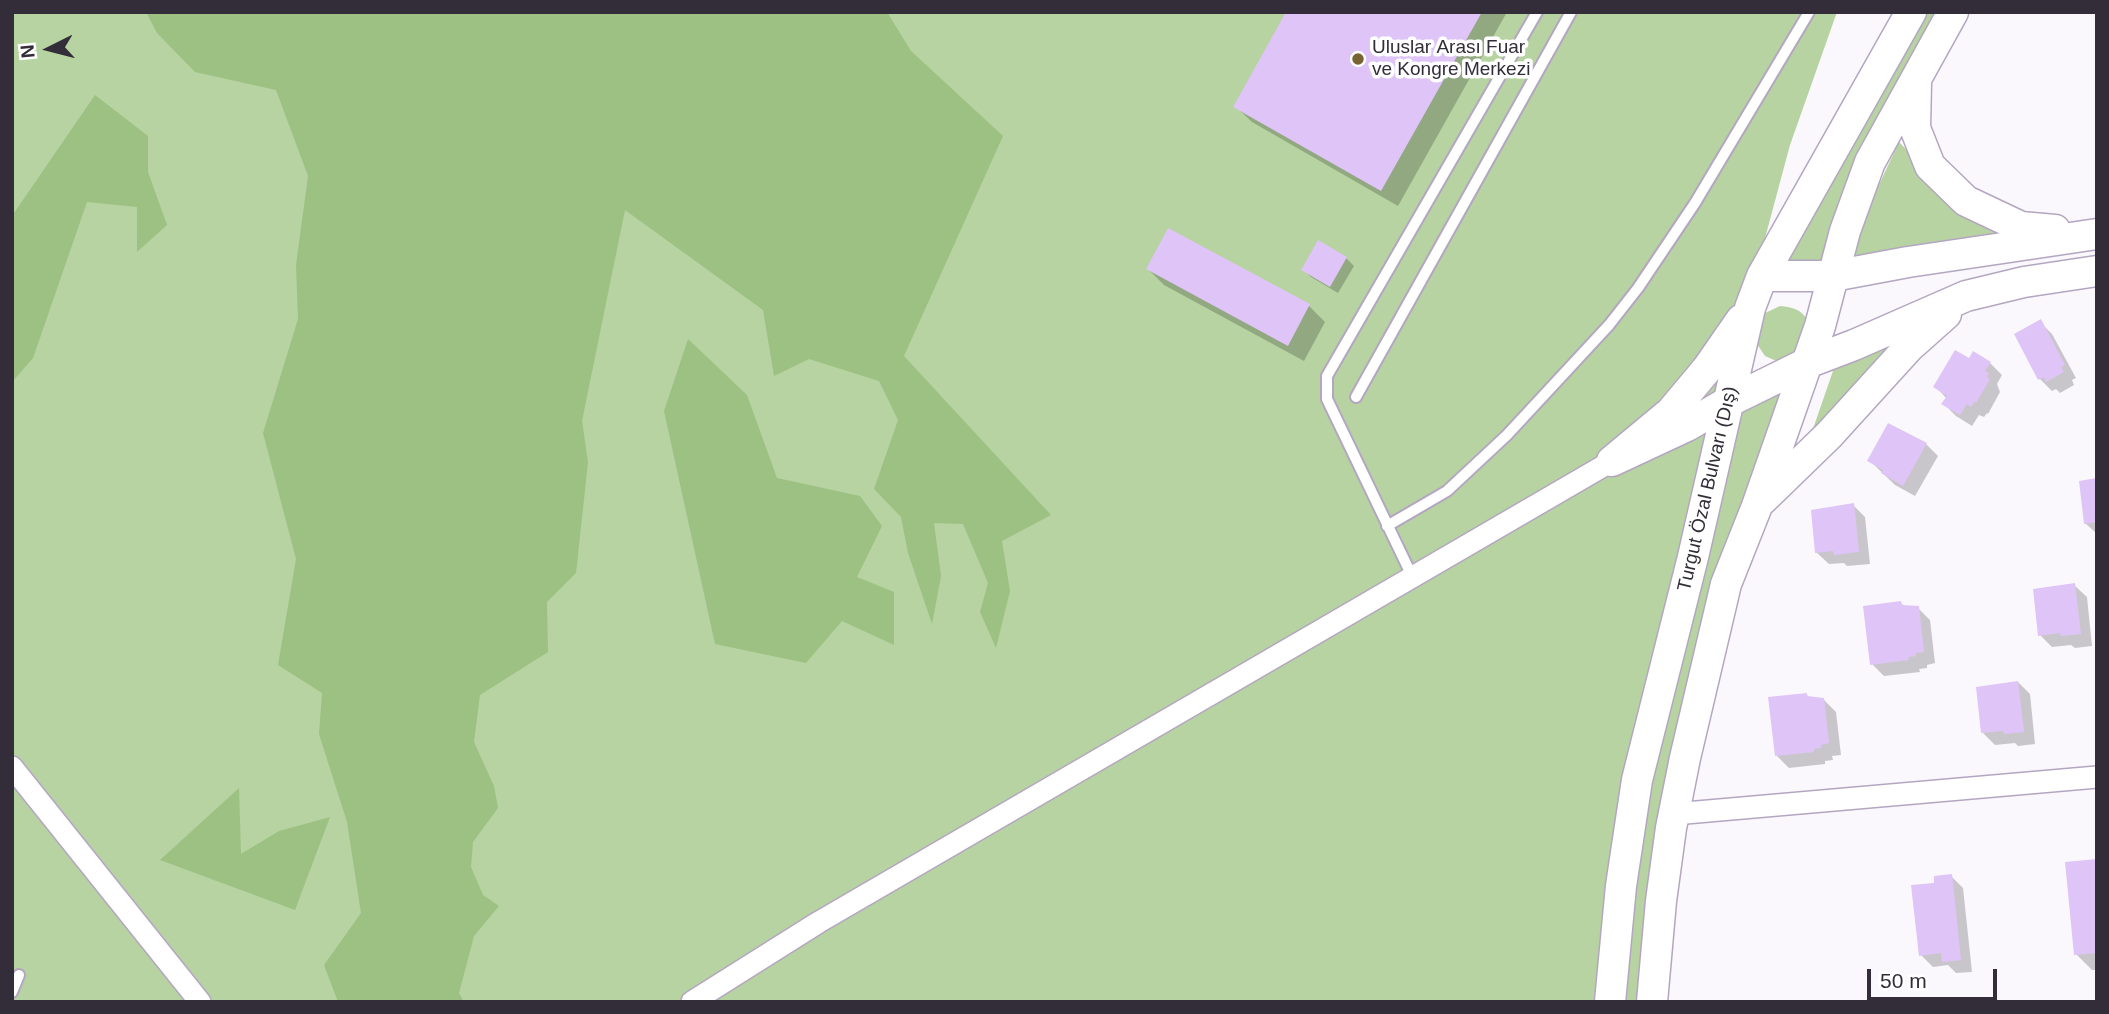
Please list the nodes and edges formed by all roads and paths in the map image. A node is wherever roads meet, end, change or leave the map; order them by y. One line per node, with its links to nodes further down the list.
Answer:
1 (1537, 12): 18 (lane)
2 (1571, 12): 14 (lane)
3 (1809, 12): 18 (lane)
4 (1911, 12): 9 (main road, Turgut Özal Bulvarı (Dış))
5 (1953, 12): 6 (main road, Turgut Özal Bulvarı (Dış))
6 (1916, 79): 7 (main road); 10 (main road, Turgut Özal Bulvarı (Dış))
7 (2093, 234): 10 (main road)
8 (2097, 271): 11 (main road)
9 (1762, 276): 10 (main road); 12 (main road, Turgut Özal Bulvarı (Dış))
10 (1833, 276): 13 (main road, Turgut Özal Bulvarı (Dış))
11 (1966, 296): 13 (main road); 17 (main road)
12 (1750, 308): 15 (main road, Turgut Özal Bulvarı (Dış)); 16 (main road)
13 (1807, 363): 15 (main road); 17 (main road, Turgut Özal Bulvarı (Dış))
14 (1356, 397)
15 (1728, 402): 16 (main road); 27 (main road, Turgut Özal Bulvarı (Dış))
16 (1612, 461): 19 (street)
17 (1757, 506): 22 (main road, Turgut Özal Bulvarı (Dış))
18 (1387, 526): 19 (lane)
19 (1412, 576): 26 (street)
20 (12, 767): 25 (street)
21 (2097, 777): 22 (street)
22 (1674, 814): 28 (main road, Turgut Özal Bulvarı (Dış))
23 (19, 975): 24 (lane)
24 (12, 992)
25 (200, 1002)
26 (692, 1002)
27 (1609, 1002)
28 (1652, 1002)

